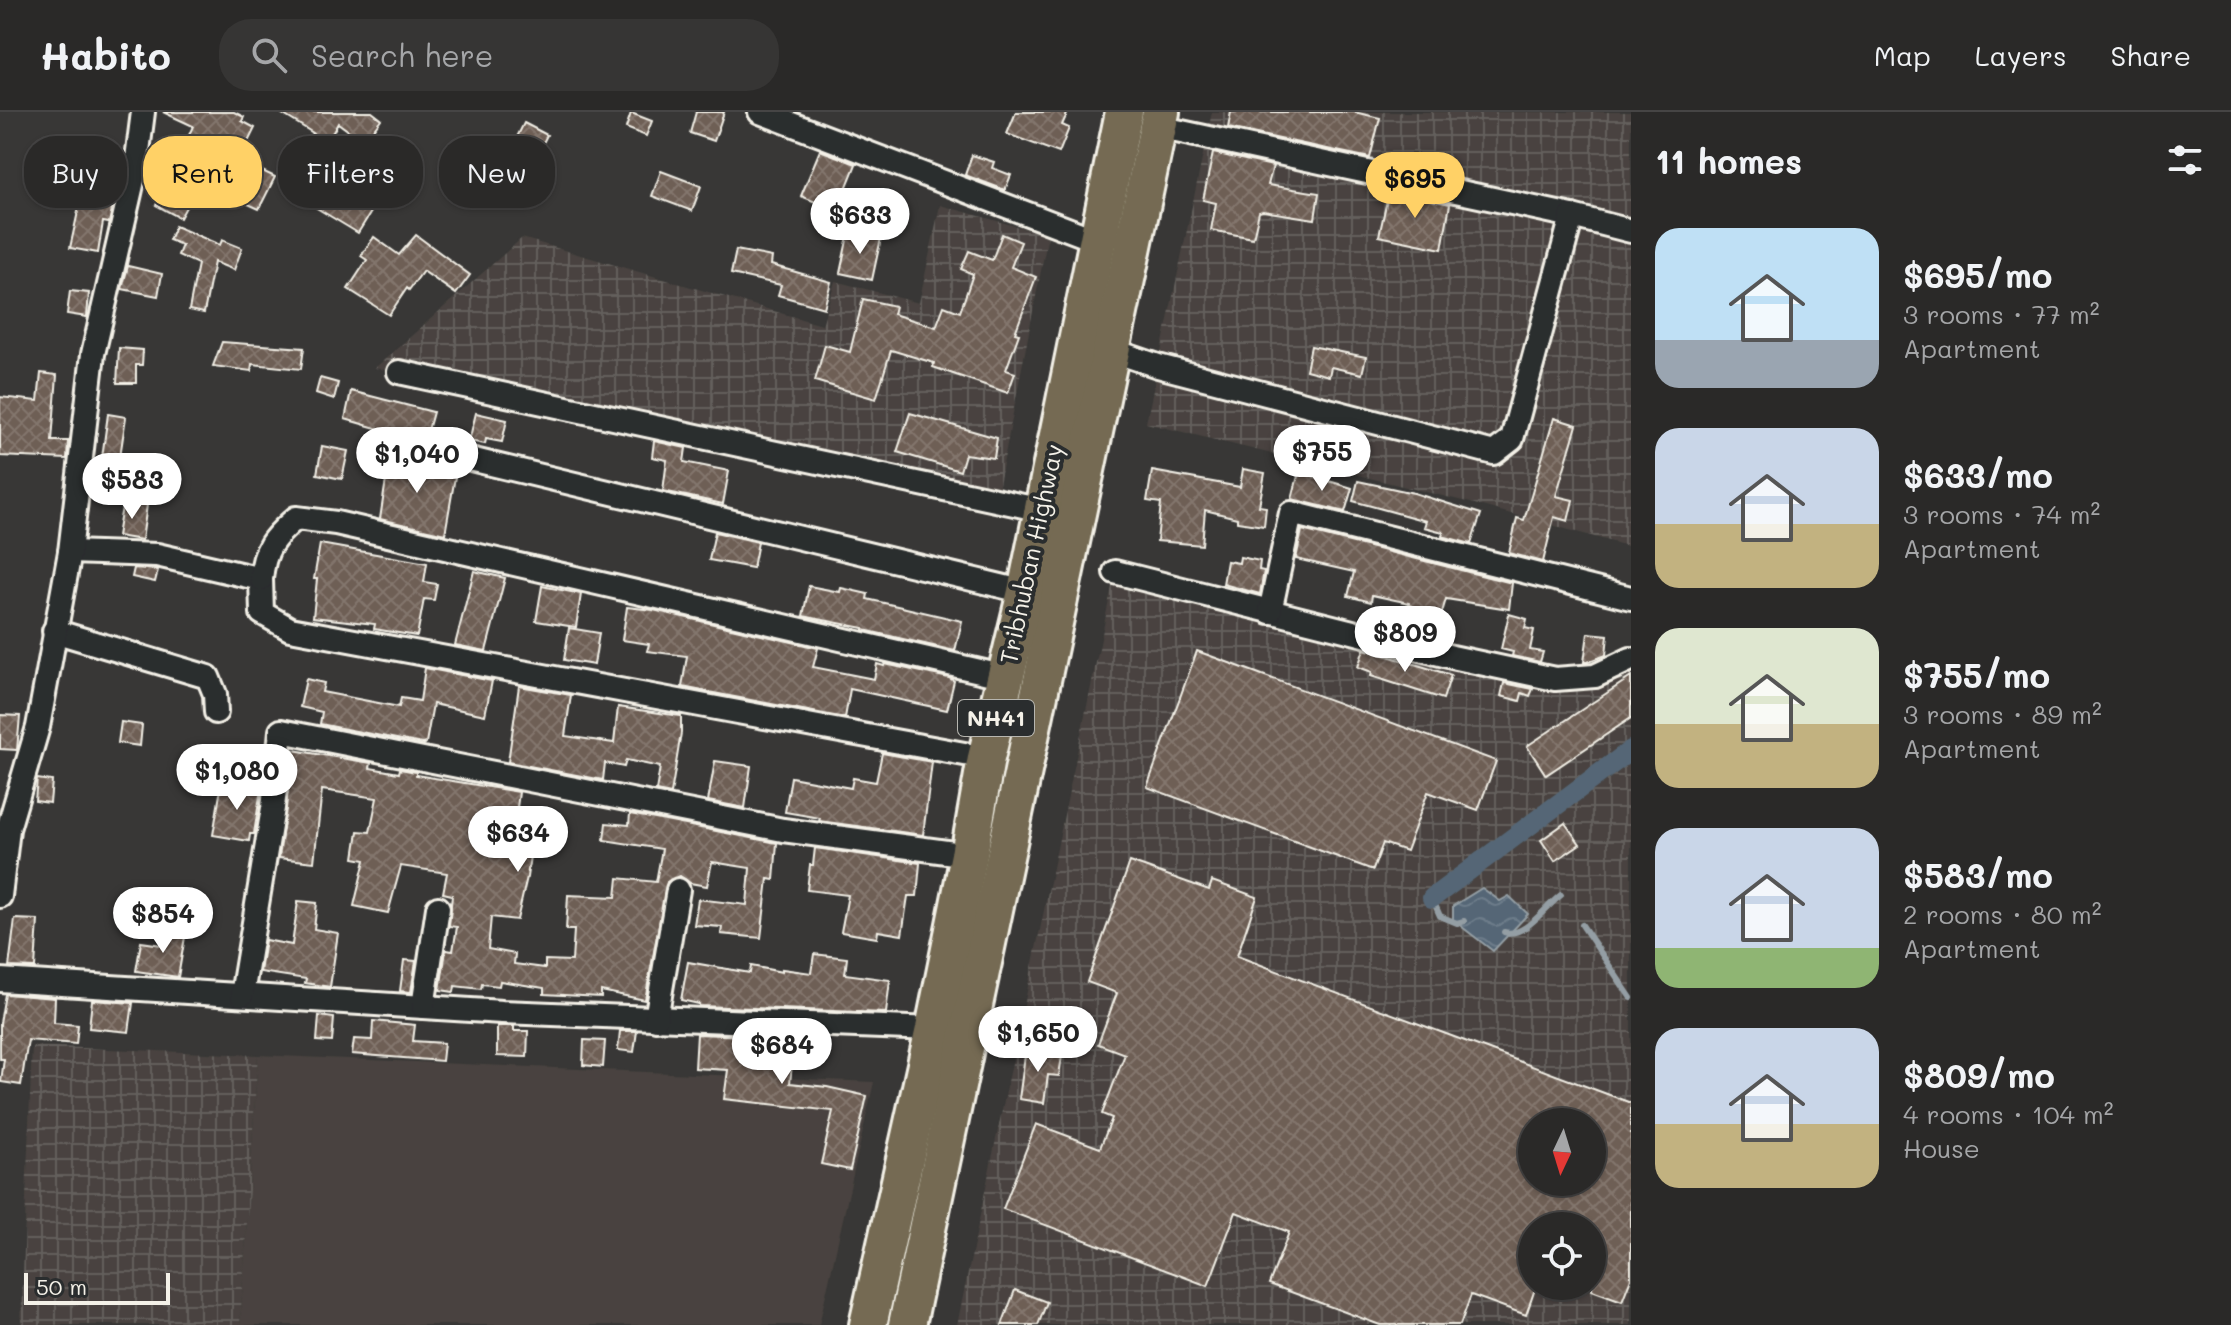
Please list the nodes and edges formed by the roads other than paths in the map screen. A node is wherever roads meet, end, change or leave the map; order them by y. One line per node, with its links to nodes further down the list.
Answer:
1 (143, 112): 12 (street)
2 (760, 112): 7 (street)
3 (1124, 112): 7 (highway, Tribhuban Highway / NH41)
4 (1160, 119): 5 (street); 8 (highway, Tribhuban Highway / NH41)
5 (1572, 216): 6 (street); 8 (street)
6 (1631, 231)
7 (1096, 240): 11 (highway, Tribhuban Highway / NH41)
8 (1111, 350): 33 (highway, Tribhuban Highway / NH41)
9 (399, 372): 11 (street)
10 (420, 447): 15 (street)
11 (1042, 510): 15 (highway, Tribhuban Highway / NH41)
12 (70, 552): 14 (street); 18 (street)
13 (1115, 572): 17 (street)
14 (261, 579): 20 (street); 22 (street)
15 (1026, 592): 20 (highway, Tribhuban Highway / NH41)
16 (1631, 598): 17 (street)
17 (1270, 612): 19 (street)
18 (54, 631): 21 (street); 25 (street)
19 (1631, 659)
20 (1006, 677): 22 (highway, Tribhuban Highway / NH41)
21 (216, 712)
22 (986, 758): 23 (highway, Tribhuban Highway / NH41)
23 (969, 855): 28 (street); 31 (highway, Tribhuban Highway / NH41)
24 (678, 890): 30 (street)
25 (0, 896)
26 (438, 908): 29 (street)
27 (0, 980): 28 (street)
28 (242, 995): 29 (street)
29 (423, 1007): 30 (street)
30 (656, 1019): 31 (street)
31 (934, 1029): 32 (highway, Tribhuban Highway / NH41)
32 (868, 1325)
33 (907, 1325)

